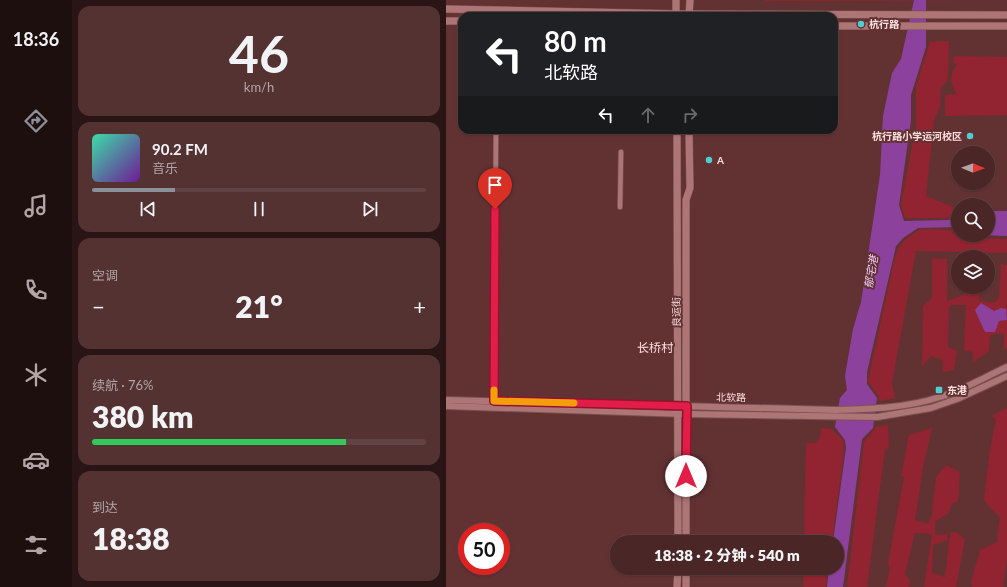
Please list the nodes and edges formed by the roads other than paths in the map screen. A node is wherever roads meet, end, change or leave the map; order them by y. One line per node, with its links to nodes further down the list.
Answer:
1 (676, 0): 5 (main road)
2 (690, 0): 6 (main road)
3 (446, 9): 4 (main road)
4 (561, 12)
5 (676, 12)
6 (689, 12)
7 (838, 15): 8 (main road)
8 (1007, 15)
9 (446, 21): 10 (main road)
10 (458, 21)
11 (838, 26): 12 (main road)
12 (1007, 26)
13 (496, 134): 21 (street)
14 (677, 134): 24 (main road, 良运街)
15 (689, 134): 23 (main road, 良运街)
16 (621, 152): 17 (street)
17 (620, 207)
18 (1007, 367): 25 (street, 北软路)
19 (1007, 376): 25 (street, 北软路)
20 (446, 400): 21 (street, 北软路)
21 (494, 401): 24 (street, 北软路)
22 (446, 406): 24 (street, 北软路)
23 (687, 406): 24 (street, 北软路); 25 (street, 北软路); 26 (main road, 良运街)
24 (677, 410): 26 (street, 北软路); 27 (main road, 良运街)
25 (836, 413): 26 (street, 北软路)
26 (686, 414): 28 (main road, 良运街)
27 (678, 535)
28 (686, 535)
29 (678, 575): 31 (main road)
30 (686, 575): 32 (main road)
31 (678, 587)
32 (686, 587)

